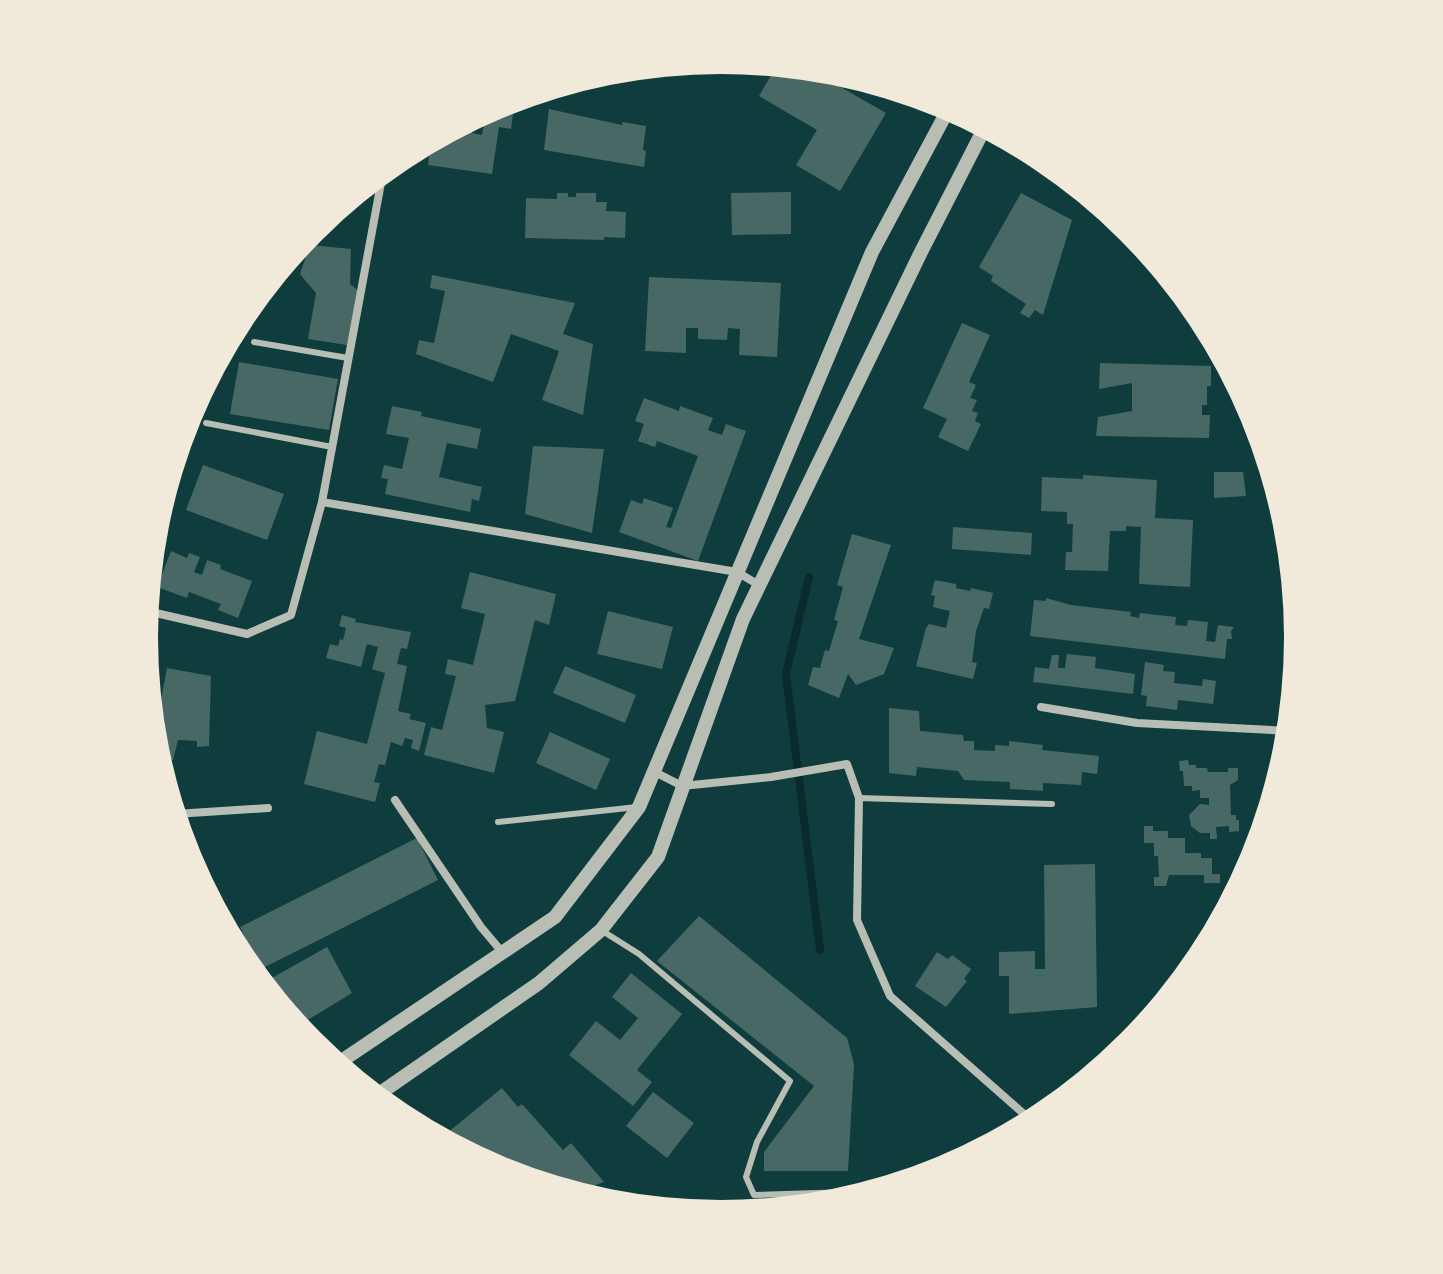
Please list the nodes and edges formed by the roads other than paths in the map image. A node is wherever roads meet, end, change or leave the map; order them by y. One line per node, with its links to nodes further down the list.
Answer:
1 (943, 120): 9 (street)
2 (980, 137): 10 (street)
3 (380, 190): 5 (street)
4 (254, 342): 5 (lane)
5 (348, 358): 7 (street)
6 (206, 423): 7 (lane)
7 (332, 447): 8 (street)
8 (322, 502): 9 (street); 11 (street)
9 (737, 572): 10 (street); 14 (street)
10 (759, 585): 15 (street)
11 (159, 614)
12 (1041, 707): 13 (street)
13 (1277, 730)
14 (653, 771): 15 (street); 19 (street)
15 (682, 786): 16 (street); 23 (street)
16 (859, 798): 18 (lane); 27 (street)
17 (395, 800): 24 (street)
18 (1052, 804)
19 (639, 807): 22 (lane); 24 (street)
20 (268, 808): 21 (street)
21 (187, 813)
22 (498, 822)
23 (601, 930): 26 (street); 28 (lane)
24 (502, 952): 25 (street)
25 (347, 1057)
26 (386, 1089)
27 (1022, 1113)
28 (805, 1193)

